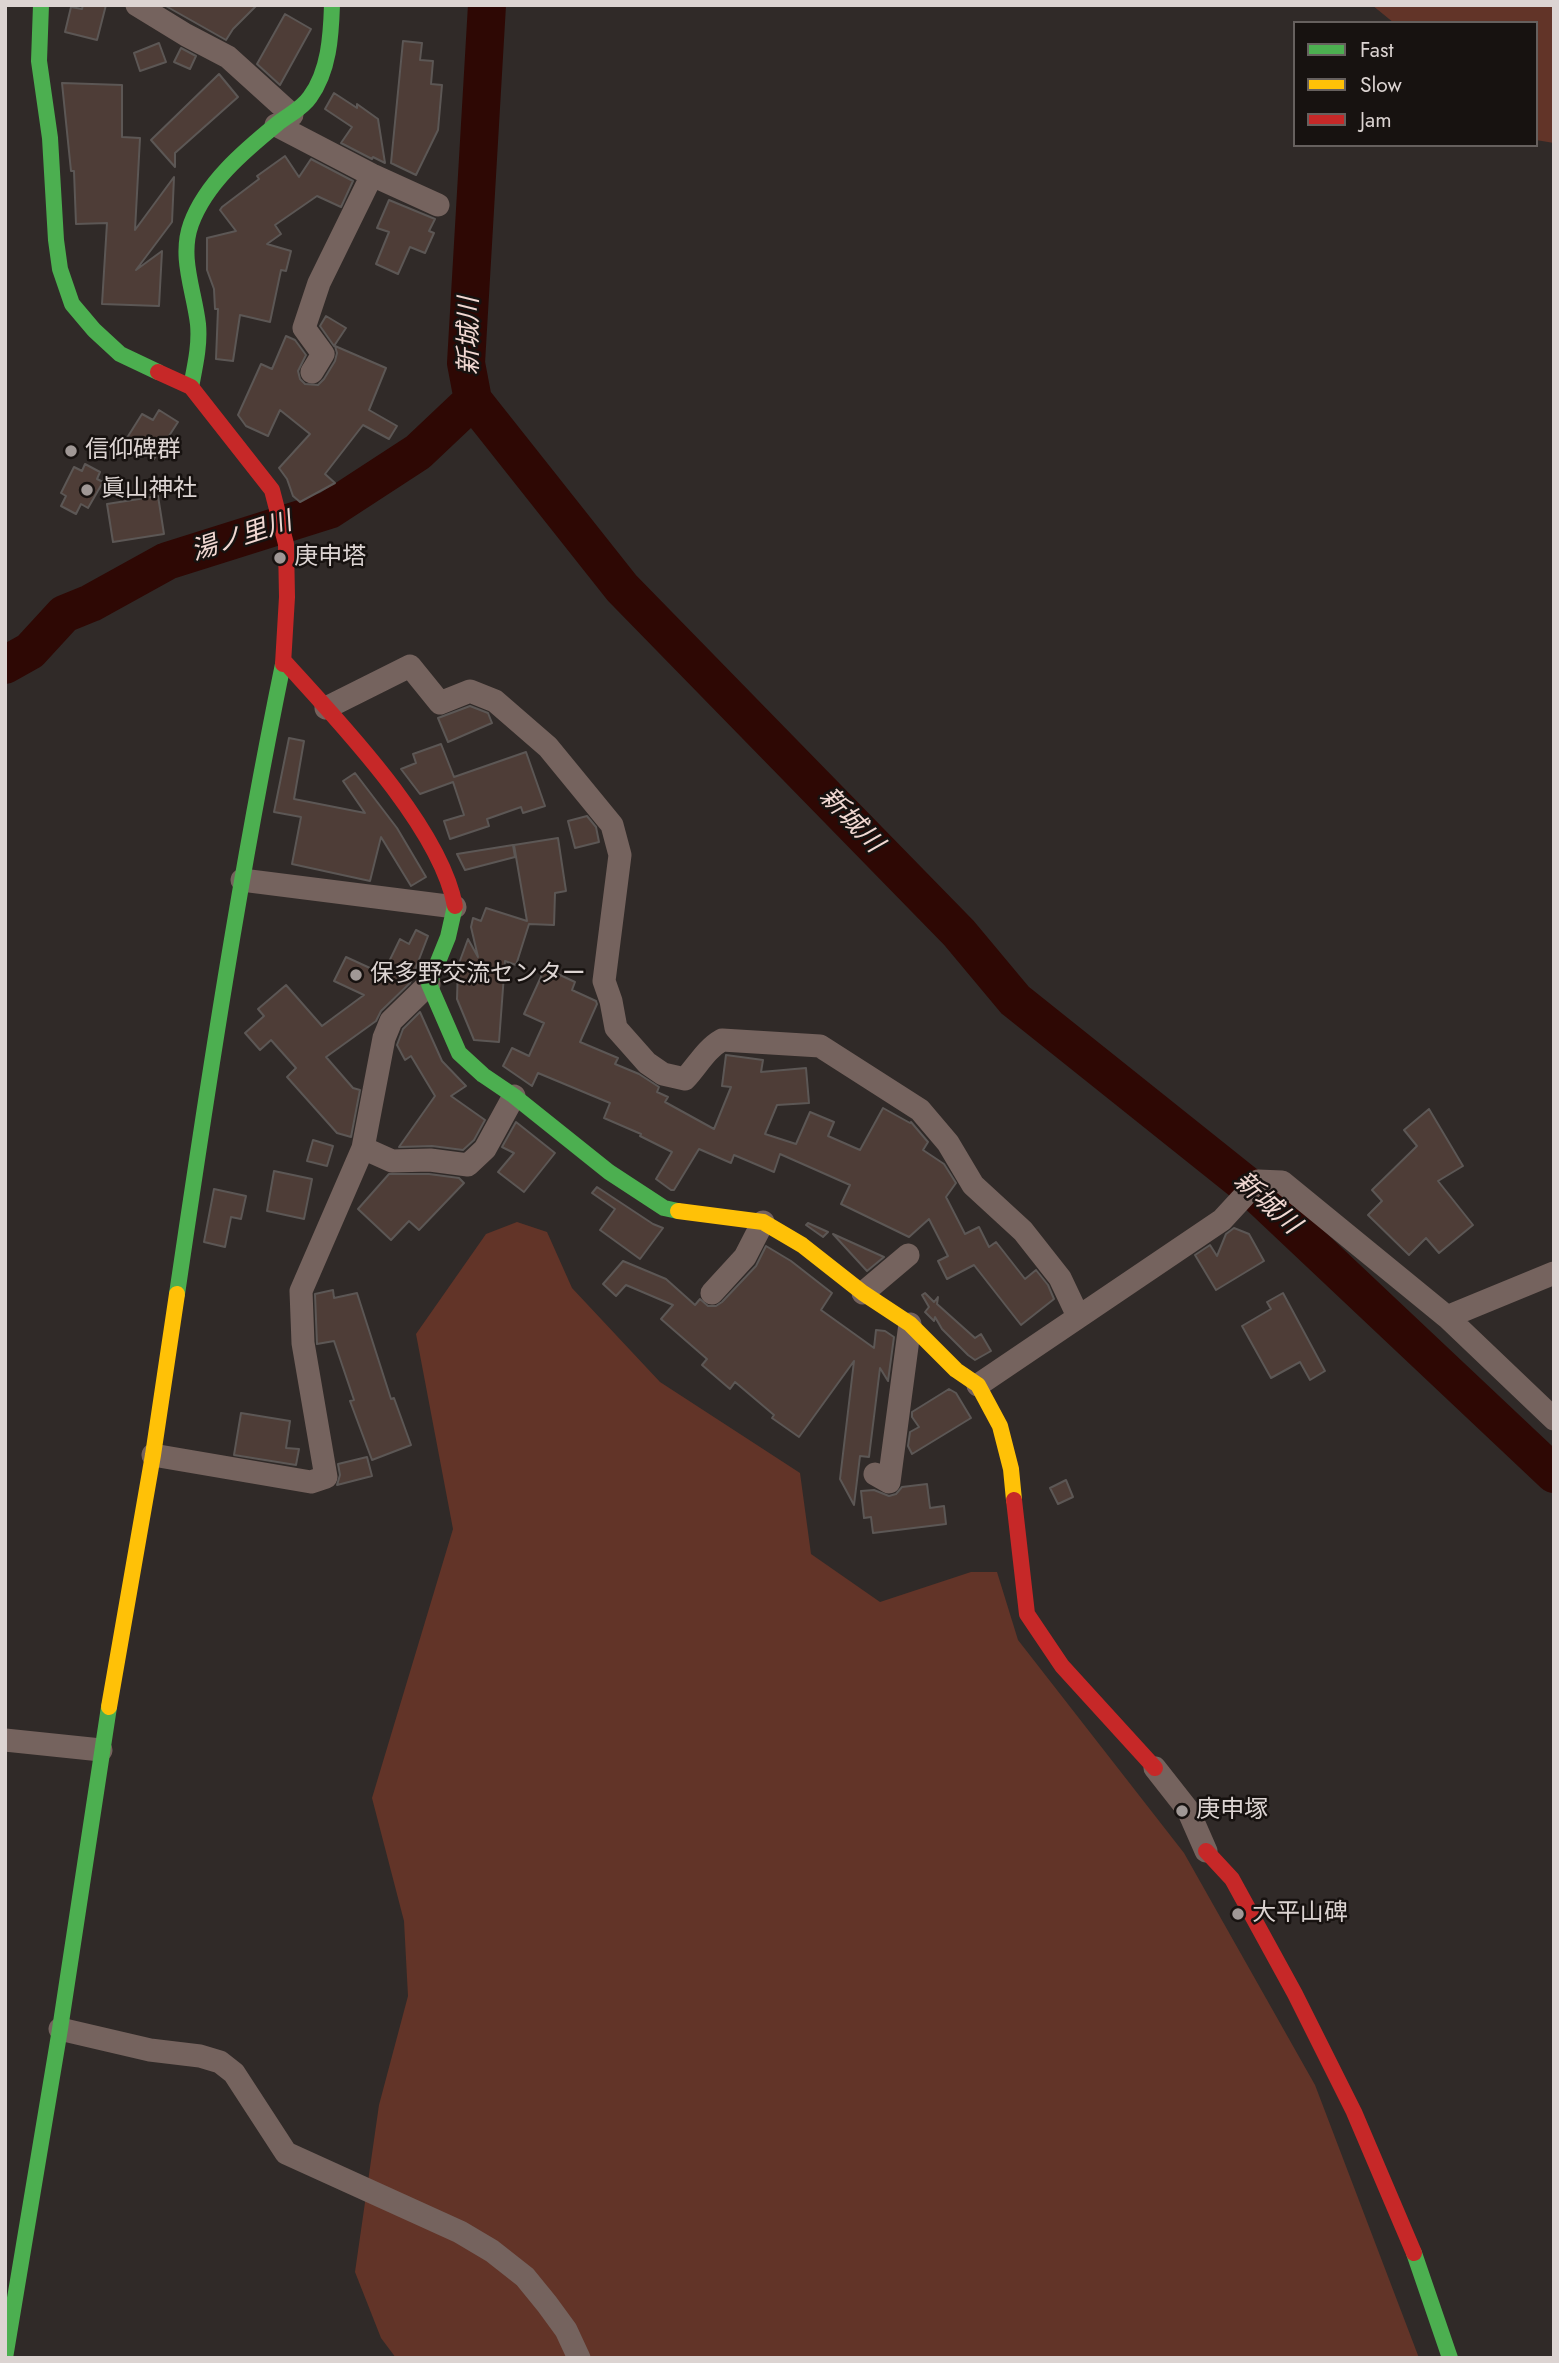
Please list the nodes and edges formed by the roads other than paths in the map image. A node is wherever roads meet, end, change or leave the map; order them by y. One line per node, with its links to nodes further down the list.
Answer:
1 (41, 5): 8 (street)
2 (137, 5): 4 (street)
3 (332, 5): 4 (street)
4 (284, 120): 5 (street); 8 (street)
5 (372, 175): 6 (street); 7 (street)
6 (438, 205)
7 (312, 372)
8 (191, 387): 9 (street)
9 (284, 661): 10 (street); 11 (street)
10 (326, 708): 12 (street); 21 (street)
11 (242, 880): 12 (street); 26 (street)
12 (455, 907): 13 (street)
13 (429, 984): 14 (street); 15 (street)
14 (514, 1096): 15 (street); 16 (street)
15 (363, 1148): 26 (street)
16 (763, 1222): 19 (street); 20 (street)
17 (908, 1255): 20 (street)
18 (1554, 1273): 22 (street)
19 (712, 1293)
20 (863, 1293): 23 (street)
21 (1078, 1316): 22 (street); 24 (street)
22 (1447, 1317): 25 (street)
23 (910, 1324): 24 (street); 27 (street)
24 (978, 1385): 30 (street)
25 (1554, 1419)
26 (153, 1455): 29 (street)
27 (874, 1474)
28 (5, 1740): 29 (street)
29 (101, 1750): 32 (street)
30 (1155, 1769): 31 (street)
31 (1206, 1851): 35 (street)
32 (60, 2029): 33 (street); 34 (street)
33 (5, 2358)
34 (579, 2358)
35 (1450, 2358)

